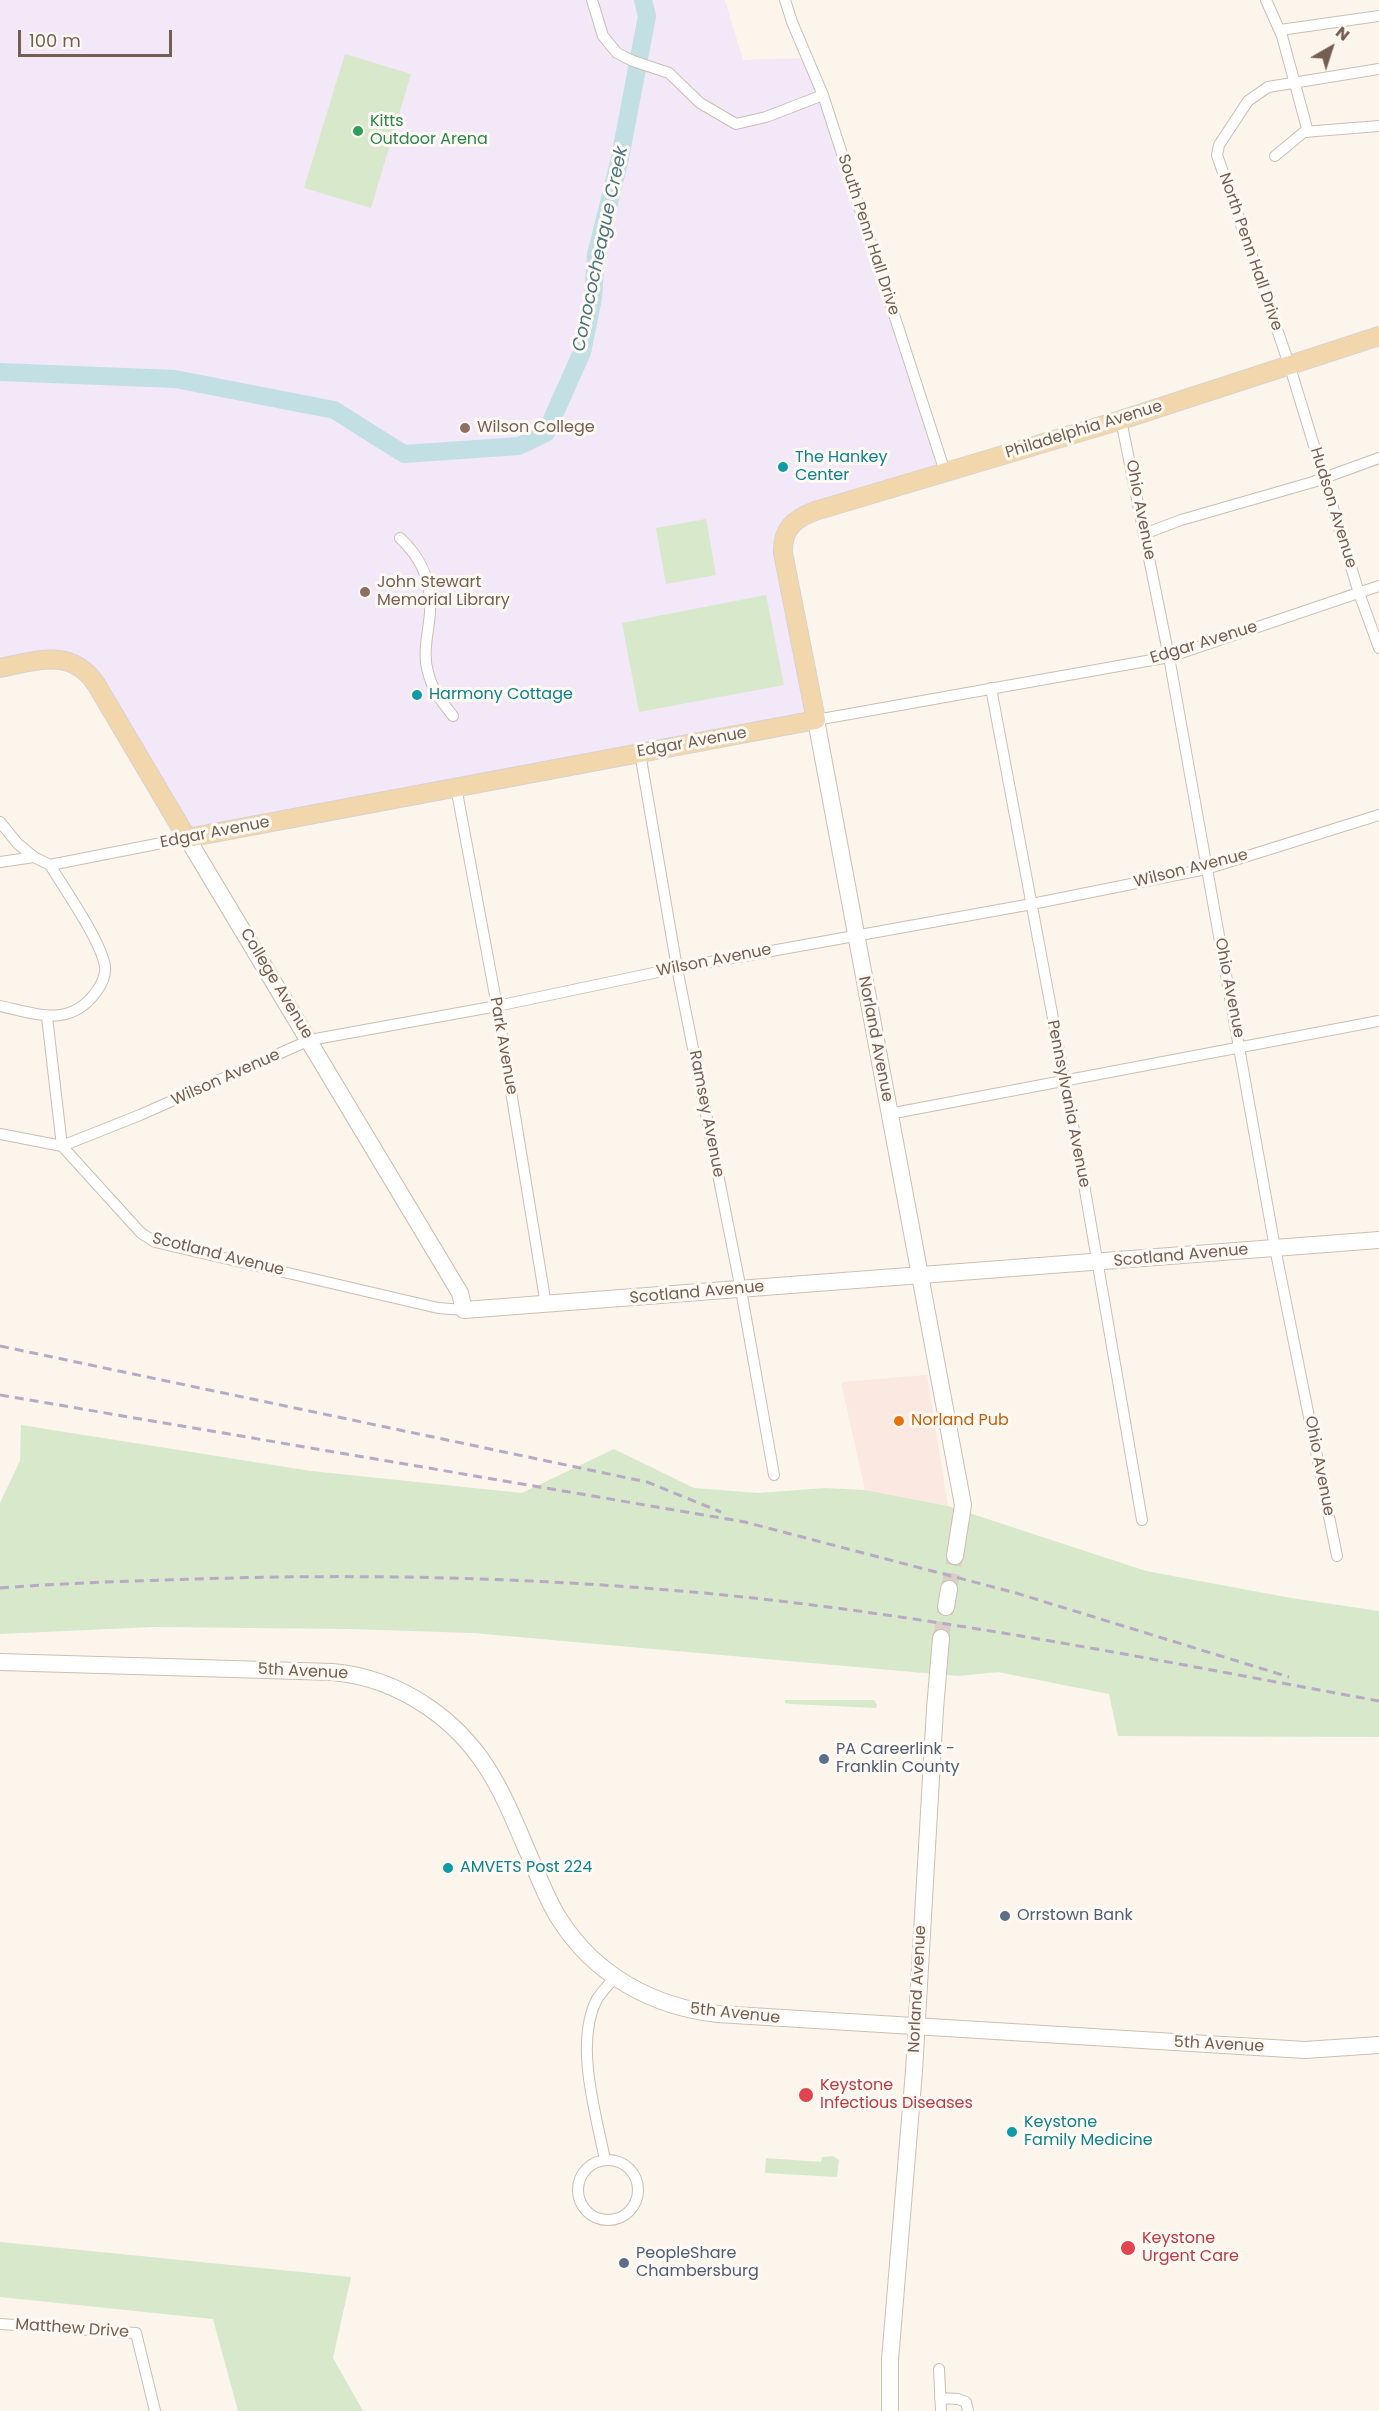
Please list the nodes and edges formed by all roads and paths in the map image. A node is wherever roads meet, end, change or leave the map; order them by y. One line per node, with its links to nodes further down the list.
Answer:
1 (592, 0): 8 (street)
2 (785, 0): 8 (street, South Penn Hall Drive)
3 (1266, 0): 5 (street)
4 (1379, 16): 5 (street)
5 (1280, 30): 7 (street)
6 (1379, 69): 7 (street, North Penn Hall Drive)
7 (1294, 81): 10 (street); 13 (street, North Penn Hall Drive)
8 (824, 95): 16 (street, South Penn Hall Drive)
9 (1379, 126): 10 (street)
10 (1308, 132): 11 (street)
11 (1275, 156)
12 (1379, 336): 13 (main road, Philadelphia Avenue)
13 (1290, 367): 14 (main road, Philadelphia Avenue); 17 (street, Hudson Avenue)
14 (1121, 420): 16 (main road, Philadelphia Avenue); 19 (street, Ohio Avenue)
15 (1379, 458): 17 (street)
16 (945, 472): 18 (main road, Philadelphia Avenue)
17 (1324, 478): 19 (street); 22 (street, Hudson Avenue)
18 (790, 524): 28 (main road, Norland Avenue)
19 (1144, 534): 24 (street, Ohio Avenue)
20 (400, 538): 27 (street)
21 (1379, 586): 22 (street, Edgar Avenue)
22 (1359, 593): 23 (street, Hudson Avenue); 24 (street, Edgar Avenue)
23 (1379, 648)
24 (1169, 657): 26 (street, Edgar Avenue); 37 (street, Ohio Avenue)
25 (0, 668): 33 (main road, College Avenue)
26 (991, 688): 28 (street, Edgar Avenue); 38 (street, Pennsylvania Avenue)
27 (453, 716)
28 (816, 720): 29 (main road, Edgar Avenue); 39 (street, Norland Avenue)
29 (640, 753): 30 (main road, Edgar Avenue); 40 (street, Ramsey Avenue)
30 (456, 787): 33 (main road, Edgar Avenue); 42 (street, Park Avenue)
31 (1379, 815): 37 (street, Wilson Avenue)
32 (0, 822): 34 (street)
33 (187, 838): 36 (street, Edgar Avenue); 45 (street, College Avenue)
34 (34, 857): 35 (street); 36 (street)
35 (0, 862)
36 (50, 865): 43 (street)
37 (1206, 869): 38 (street, Wilson Avenue); 46 (street, Ohio Avenue)
38 (1032, 904): 39 (street, Wilson Avenue); 47 (street, Pennsylvania Avenue)
39 (855, 935): 40 (street, Wilson Avenue); 48 (street, Norland Avenue)
40 (676, 968): 42 (street, Wilson Avenue); 55 (street, Ramsey Avenue)
41 (0, 1006): 43 (street)
42 (497, 1006): 45 (street, Wilson Avenue); 56 (street, Park Avenue)
43 (47, 1017): 50 (street)
44 (1379, 1021): 46 (street)
45 (310, 1040): 50 (street, Wilson Avenue); 57 (street, College Avenue)
46 (1240, 1047): 47 (street); 52 (street, Ohio Avenue)
47 (1065, 1081): 48 (street); 53 (street, Pennsylvania Avenue)
48 (889, 1114): 54 (street, Norland Avenue)
49 (0, 1134): 50 (street)
50 (62, 1146): 57 (street, Scotland Avenue)
51 (1379, 1240): 52 (street, Scotland Avenue)
52 (1275, 1248): 53 (street, Scotland Avenue); 61 (street, Ohio Avenue)
53 (1098, 1262): 54 (street, Scotland Avenue); 59 (street, Pennsylvania Avenue)
54 (921, 1275): 55 (street, Scotland Avenue); 60 (street, Norland Avenue)
55 (741, 1290): 56 (street, Scotland Avenue); 58 (street, Ramsey Avenue)
56 (546, 1305): 57 (street, Scotland Avenue)
57 (464, 1311)
58 (774, 1475)
59 (1142, 1520)
60 (955, 1556)
61 (1337, 1556)
62 (949, 1589): 63 (street)
63 (946, 1607)
64 (941, 1638): 67 (street, Norland Avenue)
65 (0, 1662): 66 (street, 5th Avenue)
66 (615, 1977): 67 (street, 5th Avenue); 69 (street)
67 (916, 2028): 68 (street, 5th Avenue); 74 (street, Norland Avenue)
68 (1379, 2045)
69 (604, 2160): 69 (street)
70 (0, 2324): 73 (street, Matthew Drive)
71 (939, 2369): 72 (street)
72 (940, 2398): 75 (street); 76 (street)
73 (155, 2411)
74 (890, 2411)
75 (941, 2411)
76 (968, 2411)

